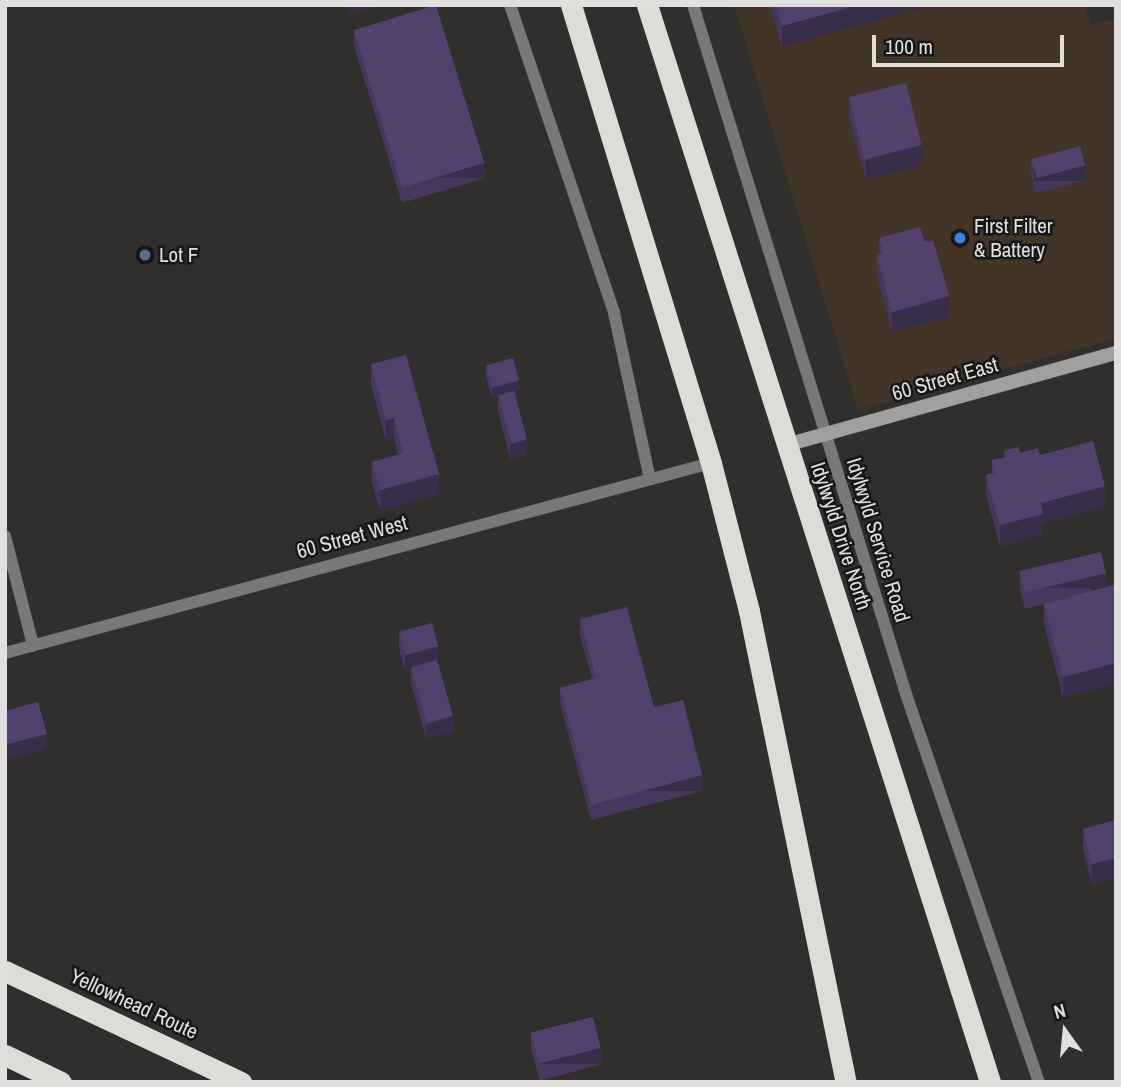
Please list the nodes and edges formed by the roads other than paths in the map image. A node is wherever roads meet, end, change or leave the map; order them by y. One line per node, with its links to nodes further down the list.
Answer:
1 (510, 5): 9 (street)
2 (571, 5): 8 (highway)
3 (647, 5): 7 (highway, Idylwyld Drive North)
4 (693, 5): 6 (street, Idylwyld Service Road)
5 (1116, 353): 6 (street, 60 Street East)
6 (824, 435): 7 (street, 60 Street East); 19 (street, Idylwyld Service Road)
7 (786, 445): 18 (highway, Idylwyld Drive North)
8 (711, 463): 9 (street, 60 Street West); 17 (highway)
9 (650, 479): 11 (street, 60 Street West)
10 (5, 536): 11 (street)
11 (33, 645): 12 (street, 60 Street West)
12 (5, 653)
13 (5, 971): 16 (highway, Yellowhead Route)
14 (5, 1055): 15 (highway)
15 (61, 1082)
16 (241, 1082)
17 (846, 1082)
18 (990, 1082)
19 (1039, 1082)

